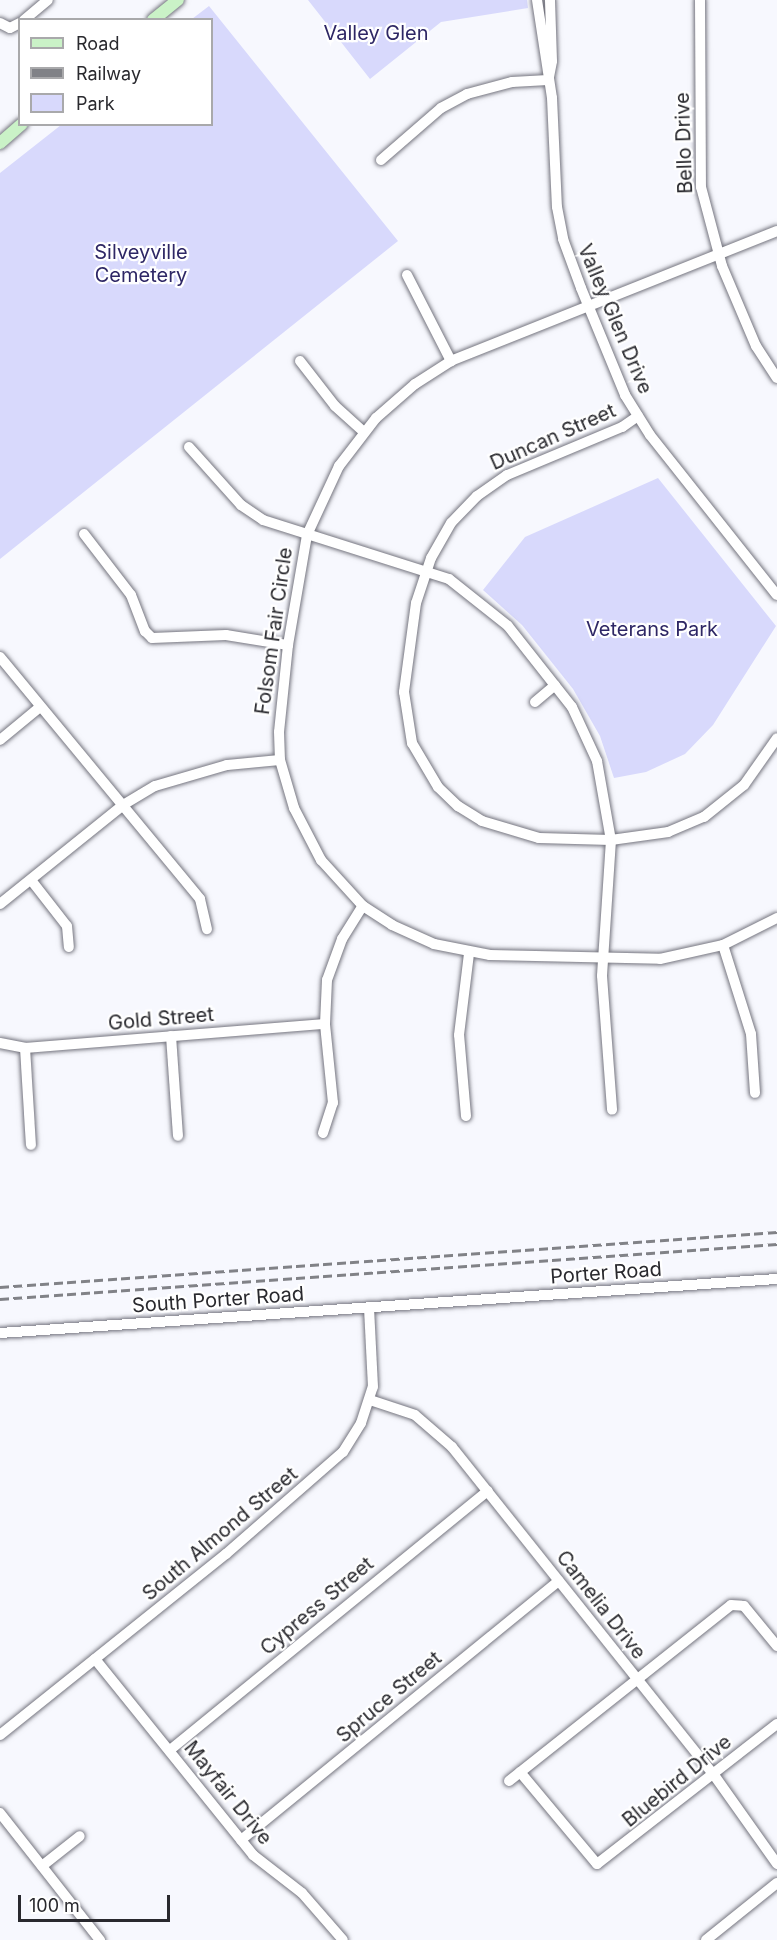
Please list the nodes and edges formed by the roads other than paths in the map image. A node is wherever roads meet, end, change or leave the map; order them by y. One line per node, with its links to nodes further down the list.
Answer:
1 (48, 0): 6 (street)
2 (178, 0): 7 (main road)
3 (537, 0): 10 (street, Valley Glen Drive)
4 (550, 0): 10 (street, Valley Glen Drive)
5 (700, 0): 15 (street, Bello Drive)
6 (26, 18)
7 (156, 18)
8 (0, 22): 9 (street)
9 (18, 24)
10 (548, 80): 13 (street); 17 (street, Valley Glen Drive)
11 (20, 126): 12 (main road)
12 (0, 142)
13 (381, 160)
14 (777, 231): 15 (street, Folsom Fair Circle)
15 (718, 254): 17 (street, Folsom Fair Circle); 20 (street, Bello Drive)
16 (407, 275): 19 (street)
17 (588, 305): 19 (street, Folsom Fair Circle); 21 (street, Valley Glen Drive)
18 (300, 361): 22 (street)
19 (451, 361): 22 (street, Folsom Fair Circle)
20 (777, 378)
21 (638, 416): 26 (street, Duncan Street); 27 (street, Valley Glen Drive)
22 (364, 432): 25 (street, Folsom Fair Circle)
23 (189, 447): 25 (street)
24 (84, 534): 28 (street)
25 (307, 535): 26 (street); 28 (street, Folsom Fair Circle)
26 (427, 570): 30 (street); 37 (street, Duncan Street)
27 (777, 595)
28 (288, 645): 35 (street, Folsom Fair Circle)
29 (0, 657): 32 (street)
30 (555, 685): 31 (street); 37 (street)
31 (535, 702)
32 (40, 706): 34 (street); 36 (street)
33 (777, 738): 37 (street, Duncan Street)
34 (0, 740)
35 (280, 760): 36 (street); 40 (street, Folsom Fair Circle)
36 (123, 805): 38 (street); 42 (street)
37 (611, 840): 46 (street)
38 (31, 880): 39 (street); 44 (street)
39 (0, 904)
40 (363, 906): 45 (street, Folsom Fair Circle); 47 (street)
41 (777, 918): 43 (street, Folsom Fair Circle)
42 (207, 929)
43 (723, 945): 46 (street, Folsom Fair Circle); 51 (street)
44 (69, 947)
45 (469, 954): 46 (street, Folsom Fair Circle); 53 (street)
46 (604, 961): 52 (street)
47 (325, 1024): 48 (street, Gold Street); 54 (street)
48 (171, 1036): 50 (street, Gold Street); 55 (street)
49 (0, 1043): 50 (street, Gold Street)
50 (25, 1048): 56 (street)
51 (755, 1093)
52 (612, 1110)
53 (466, 1116)
54 (323, 1132)
55 (177, 1136)
56 (31, 1145)
57 (777, 1279): 58 (street, Porter Road)
58 (438, 1303): 59 (street, South Porter Road)
59 (369, 1308): 60 (street, South Porter Road); 61 (street, South Almond Street)
60 (0, 1333)
61 (370, 1400): 62 (street, Camelia Drive); 65 (street, South Almond Street)
62 (488, 1491): 63 (street, Camelia Drive); 69 (street, Cypress Street)
63 (559, 1581): 66 (street, Camelia Drive); 75 (street, Spruce Street)
64 (777, 1646): 66 (street)
65 (95, 1659): 68 (street, South Almond Street); 69 (street, Mayfair Drive)
66 (637, 1679): 70 (street); 71 (street, Camelia Drive)
67 (777, 1724): 71 (street, Bluebird Drive)
68 (0, 1735)
69 (170, 1750): 75 (street, Mayfair Drive)
70 (520, 1772): 71 (street, Bluebird Drive); 72 (street)
71 (714, 1775): 76 (street, Camelia Drive)
72 (509, 1781)
73 (0, 1813): 77 (street)
74 (80, 1836): 77 (street)
75 (242, 1840): 80 (street, Mayfair Drive)
76 (777, 1864)
77 (42, 1866): 79 (street)
78 (777, 1883): 81 (street)
79 (100, 1940)
80 (343, 1940)
81 (706, 1940)

